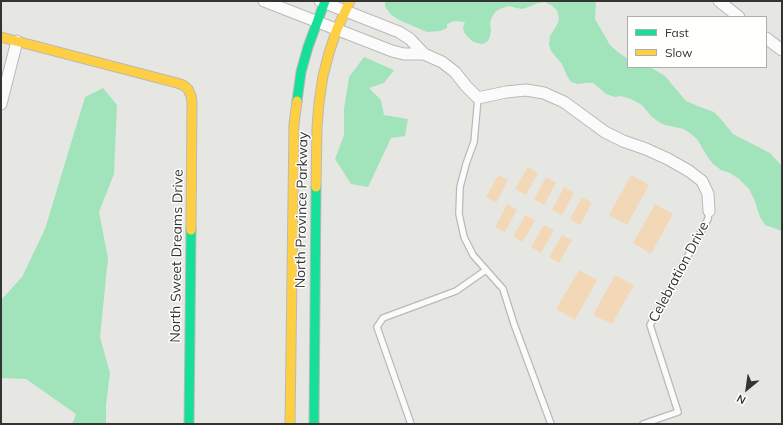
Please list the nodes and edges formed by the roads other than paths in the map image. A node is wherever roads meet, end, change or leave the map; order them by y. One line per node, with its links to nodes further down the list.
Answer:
1 (264, 1): 6 (street)
2 (719, 1): 5 (street)
3 (323, 2): 4 (street); 6 (street, North Province Parkway)
4 (347, 6): 7 (street, North Province Parkway); 12 (street)
5 (738, 16)
6 (317, 21): 7 (street); 18 (street, North Province Parkway)
7 (337, 29): 12 (street); 19 (street, North Province Parkway)
8 (1, 37): 10 (street)
9 (767, 39): 11 (street)
10 (17, 41): 14 (street); 17 (street, North Sweet Dreams Drive)
11 (782, 50)
12 (424, 54): 13 (street)
13 (478, 98): 15 (street); 16 (lane)
14 (1, 104)
15 (709, 211): 22 (lane, Celebration Drive)
16 (486, 270): 20 (lane); 21 (lane)
17 (190, 424)
18 (290, 424)
19 (314, 424)
20 (411, 424)
21 (551, 424)
22 (643, 424)

